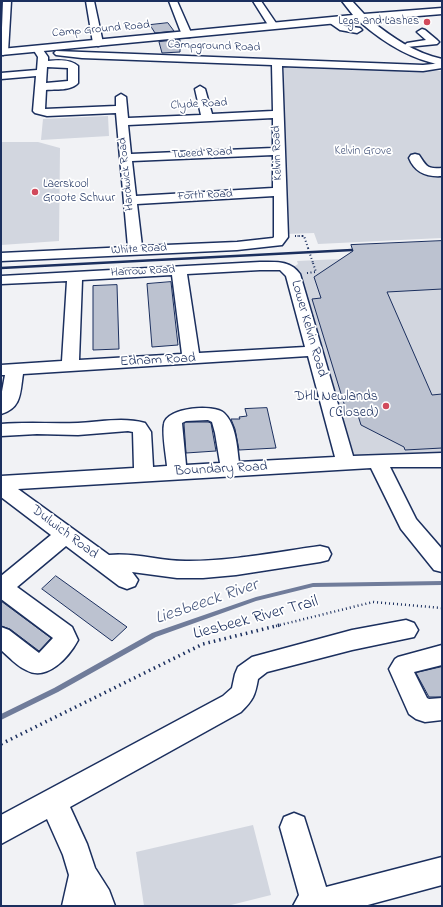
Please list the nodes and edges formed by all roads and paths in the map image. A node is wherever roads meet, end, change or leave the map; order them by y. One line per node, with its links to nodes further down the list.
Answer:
1 (14, 1): 7 (street)
2 (90, 1): 14 (street)
3 (173, 1): 13 (street)
4 (258, 1): 10 (street)
5 (349, 1): 9 (main road)
6 (1, 2): 7 (street)
7 (8, 2): 17 (street)
8 (442, 12): 9 (main road)
9 (364, 20): 10 (main road, Camp Ground Road); 12 (main road, Camp Ground Road); 15 (main road, Campground Road); 19 (main road, Campground Road)
10 (273, 26): 12 (main road, Camp Ground Road)
11 (422, 32): 15 (street)
12 (204, 33): 13 (main road, Camp Ground Road)
13 (187, 35): 14 (main road, Camp Ground Road)
14 (98, 43): 16 (main road, Camp Ground Road)
15 (410, 45): 19 (main road, Campground Road)
16 (38, 49): 17 (main road, Camp Ground Road); 23 (street)
17 (2, 52)
18 (59, 53): 20 (street, Campground Road)
19 (424, 56): 21 (main road, Campground Road); 22 (street, Campground Road)
20 (276, 62): 22 (street, Campground Road); 29 (street, Kelvin Road)
21 (442, 63): 22 (street, Campground Road)
22 (368, 65)
23 (42, 68): 24 (street); 25 (street); 25 (street)
24 (1, 76)
25 (41, 87): 28 (street)
26 (200, 89): 30 (street)
27 (120, 97): 28 (street, Hardwick Road)
28 (122, 109): 31 (street, Hardwick Road)
29 (277, 114): 30 (street, Clyde Road); 32 (street, Kelvin Road)
30 (207, 118): 31 (street, Clyde Road)
31 (123, 122): 33 (street, Hardwick Road)
32 (279, 151): 33 (street, Tweed Road); 36 (street, Kelvin Road)
33 (126, 158): 37 (street, Hardwick Road)
34 (415, 158): 35 (street)
35 (442, 172)
36 (279, 192): 37 (street, Forth Road); 39 (street, Kelvin Road)
37 (130, 200): 40 (street, Hardwick Road)
38 (304, 236): 43 (path, bridge)
39 (277, 242): 40 (street, White Road)
40 (135, 250): 41 (street, White Road)
41 (1, 257)
42 (285, 267): 44 (street, Harrow Road); 48 (street, Lower Kelvin Road)
43 (316, 272)
44 (180, 274): 45 (street, Harrow Road); 47 (street); 49 (street)
45 (75, 276): 46 (street, Harrow Road); 50 (street)
46 (1, 280)
47 (156, 280)
48 (315, 351): 49 (street, Ednam Road); 56 (street, Lower Kelvin Road)
49 (191, 359): 50 (street, Ednam Road)
50 (70, 366): 51 (street, Ednam Road)
51 (8, 370): 52 (street)
52 (1, 408)
53 (1, 430): 59 (street)
54 (442, 460): 55 (street, Boundary Road)
55 (377, 461): 56 (street, Boundary Road); 63 (street)
56 (346, 463): 57 (street, Boundary Road)
57 (230, 470): 58 (street, Boundary Road); 58 (street)
58 (177, 473): 59 (street, Boundary Road)
59 (144, 475): 60 (street, Boundary Road)
60 (2, 487): 61 (street, Dulwich Road)
61 (66, 535): 64 (street, Dulwich Road); 66 (street)
62 (320, 554): 64 (street)
63 (442, 563)
64 (105, 564): 65 (street, Dulwich Road)
65 (127, 580)
66 (1, 588): 69 (street)
67 (442, 608): 72 (path, Liesbeek River Trail)
68 (406, 630): 73 (street)
69 (1, 637)
70 (442, 654): 71 (street)
71 (442, 709)
72 (1, 744)
73 (53, 801): 75 (street); 77 (street)
74 (294, 827): 78 (street)
75 (1, 830)
76 (442, 870): 78 (street)
77 (83, 875): 79 (street); 80 (street)
78 (314, 905)
79 (77, 906)
80 (100, 906)

